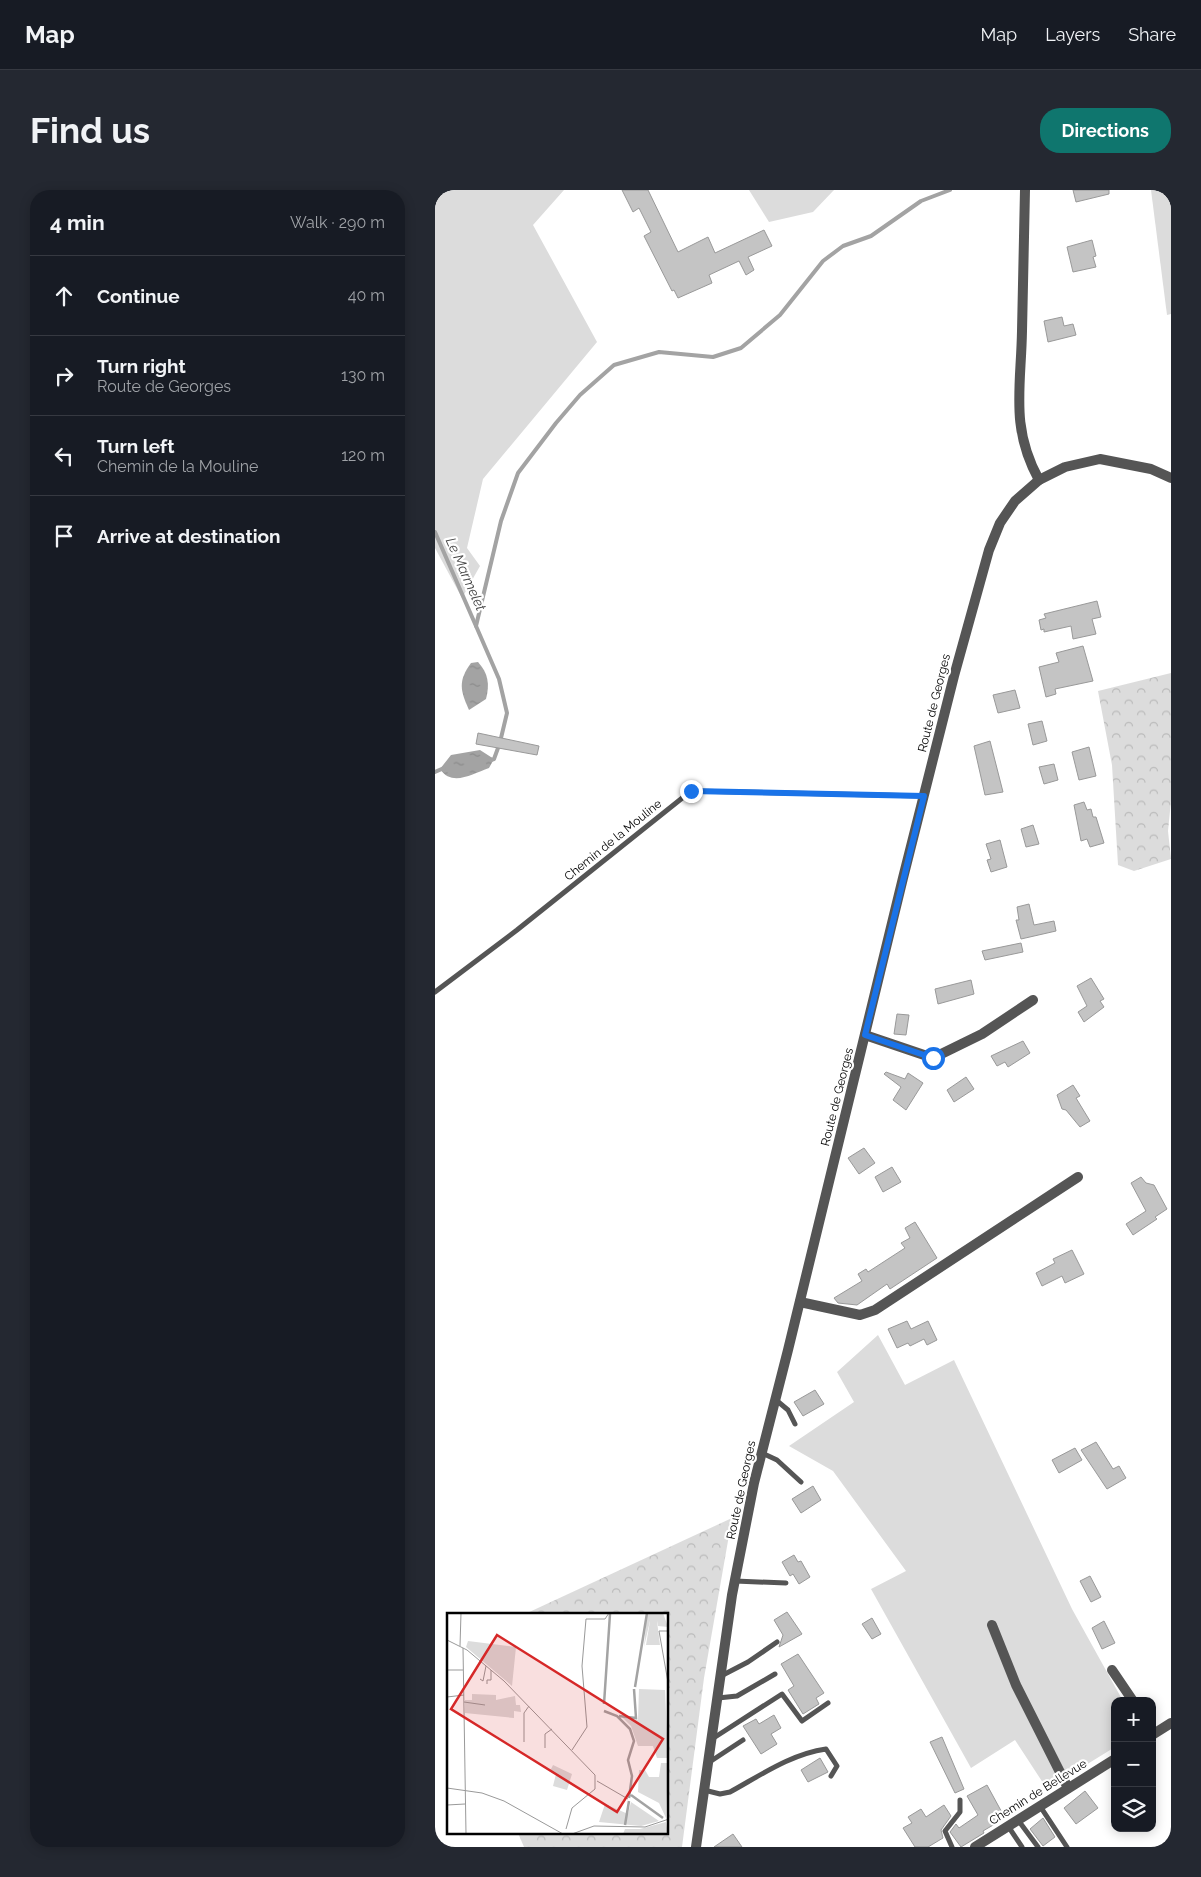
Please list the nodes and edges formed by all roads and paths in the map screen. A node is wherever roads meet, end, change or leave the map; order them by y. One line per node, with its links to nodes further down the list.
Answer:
1 (1025, 190): 3 (street)
2 (1171, 478): 3 (street, Route de Georges)
3 (1039, 480): 4 (street, Route de Georges)
4 (924, 796): 5 (lane, Chemin de la Mouline); 7 (street, Route de Georges)
5 (435, 992)
6 (1033, 1000): 7 (street)
7 (865, 1035): 9 (street, Route de Georges)
8 (1078, 1176): 9 (street)
9 (800, 1302): 10 (street, Route de Georges)
10 (775, 1400): 11 (lane); 12 (street, Route de Georges)
11 (795, 1424)
12 (762, 1452): 13 (lane); 14 (street, Route de Georges)
13 (801, 1482)
14 (735, 1581): 15 (lane); 20 (street, Route de Georges)
15 (786, 1583)
16 (992, 1625): 31 (street)
17 (777, 1642): 20 (lane)
18 (1112, 1670): 21 (street)
19 (775, 1674): 22 (lane)
20 (721, 1676): 22 (street, Route de Georges)
21 (1130, 1697)
22 (718, 1698): 26 (street, Route de Georges)
23 (828, 1704): 26 (lane)
24 (1171, 1722): 25 (street)
25 (1156, 1729)
26 (711, 1739): 29 (street, Route de Georges)
27 (743, 1740): 29 (lane)
28 (1111, 1761): 31 (street, Chemin de Bellevue)
29 (708, 1763): 32 (street, Route de Georges)
30 (831, 1776): 32 (lane)
31 (1068, 1788): 34 (street, Chemin de Bellevue)
32 (703, 1790): 37 (street, Route de Georges)
33 (960, 1800): 38 (lane)
34 (1040, 1806): 35 (street, Chemin de Bellevue); 42 (lane)
35 (1018, 1819): 36 (street, Chemin de Bellevue); 41 (lane)
36 (1008, 1826): 39 (street, Chemin de Bellevue); 40 (lane)
37 (697, 1847)
38 (952, 1847)
39 (975, 1847)
40 (1022, 1847)
41 (1038, 1847)
42 (1067, 1847)

